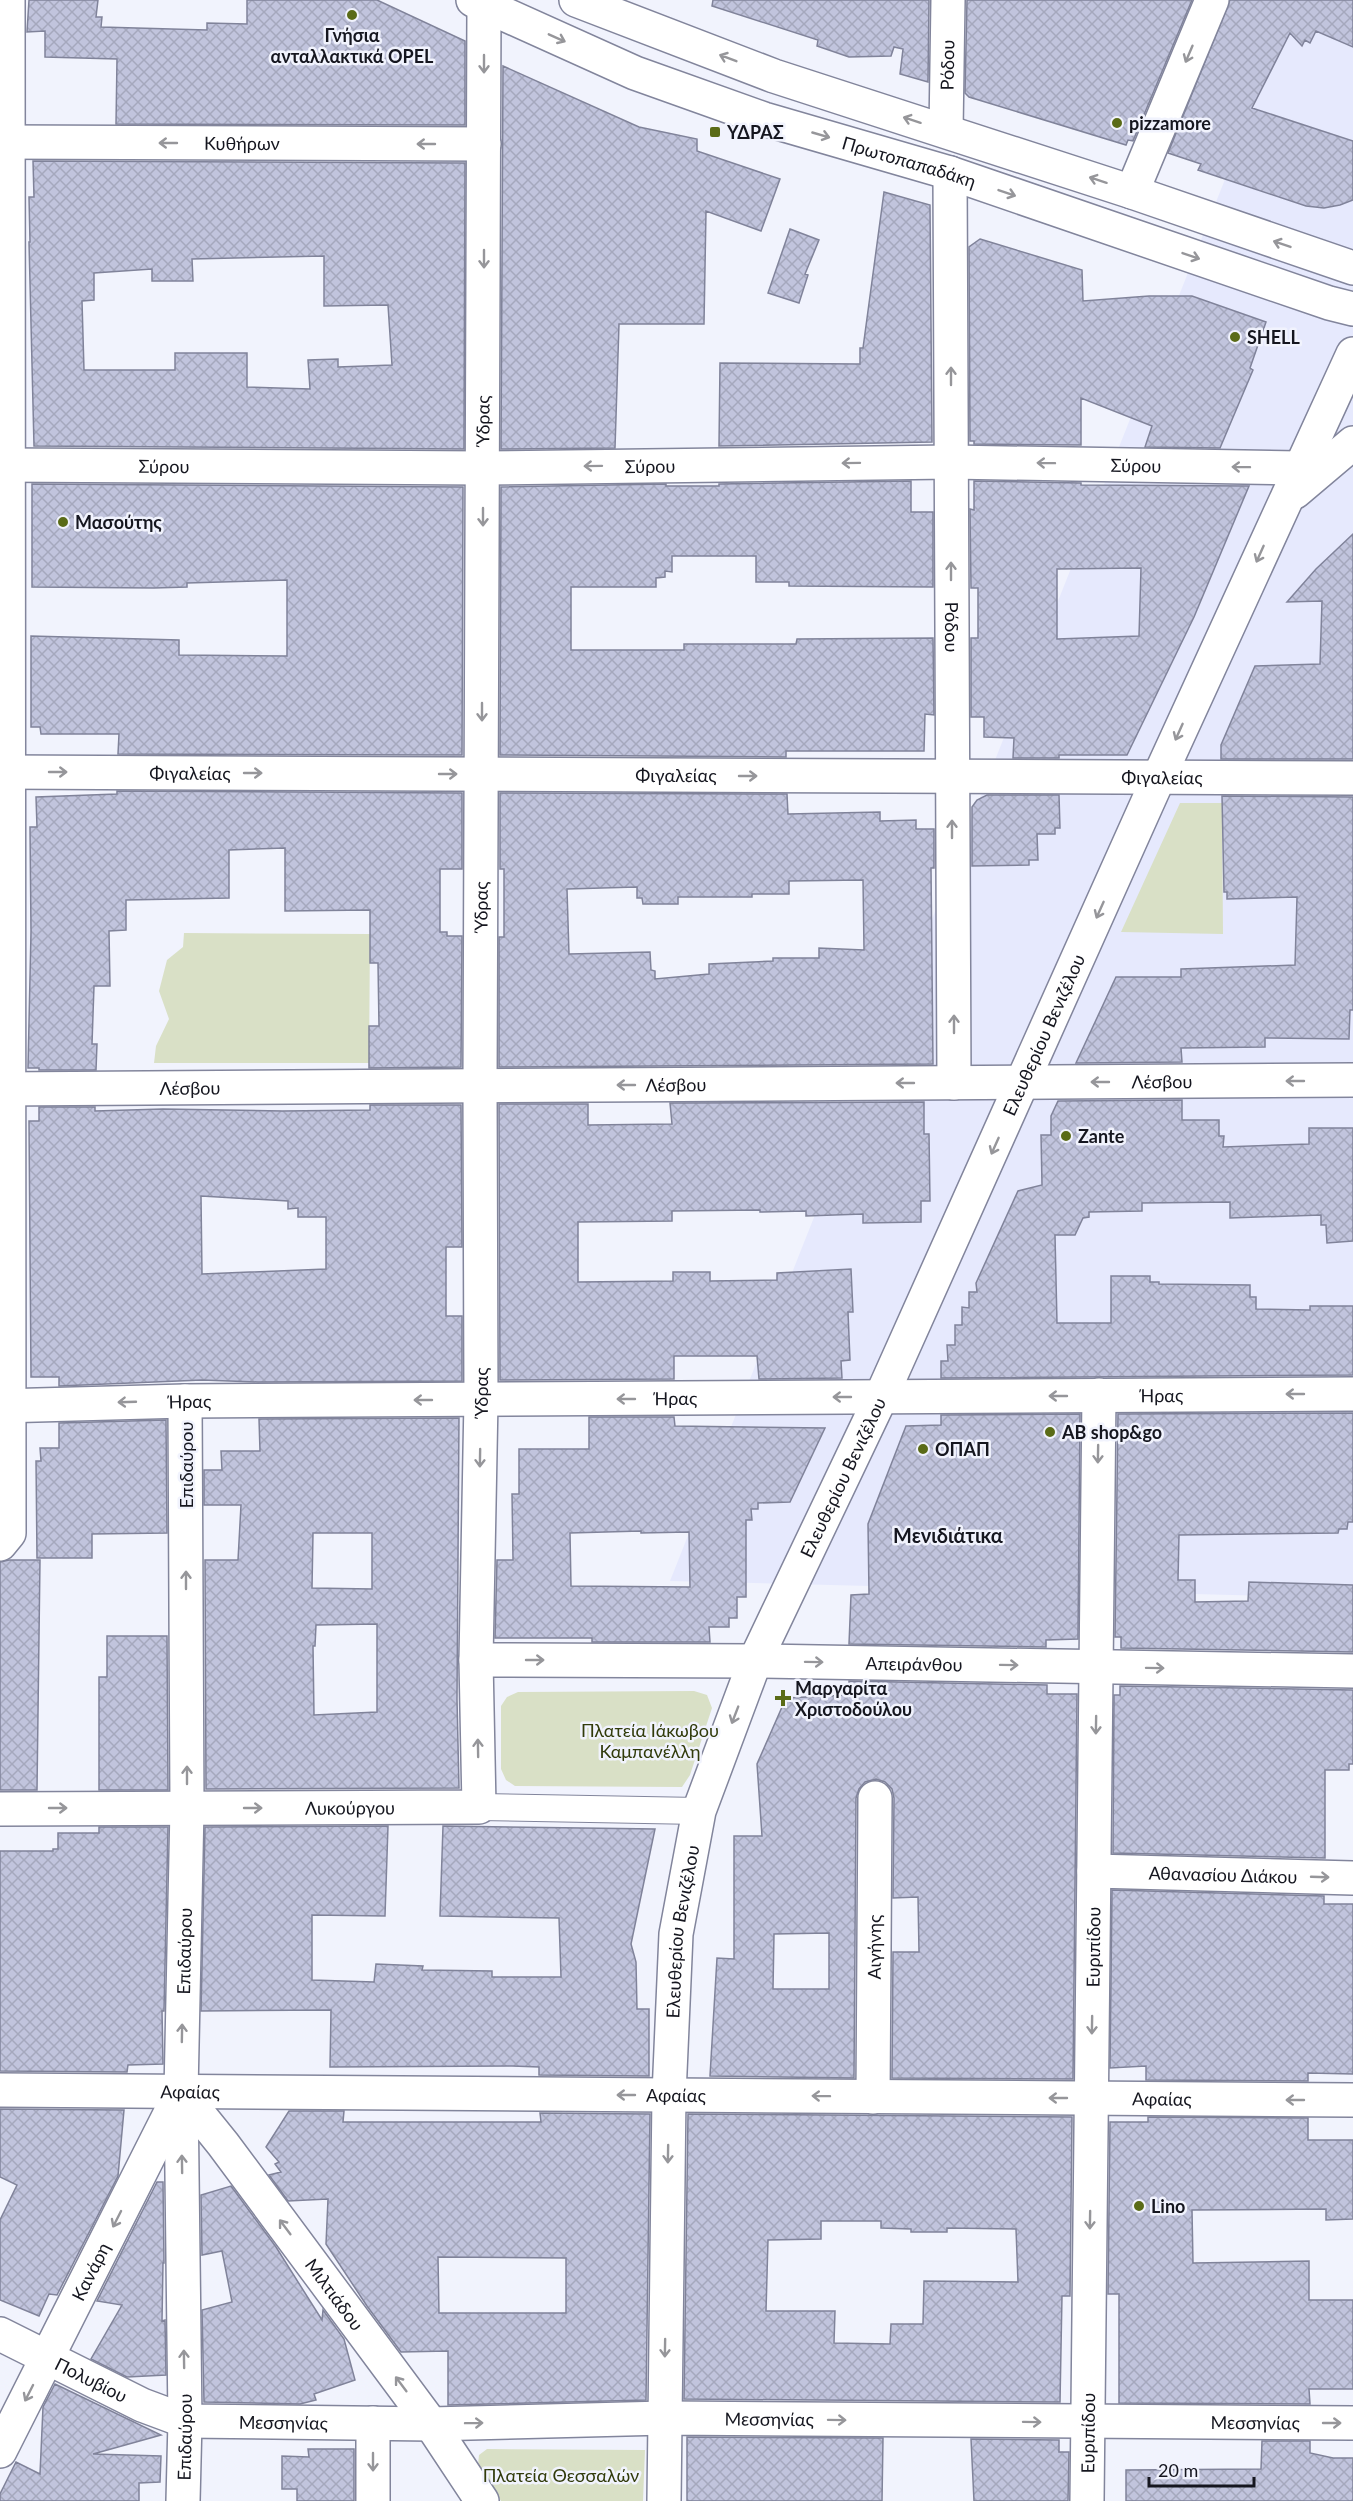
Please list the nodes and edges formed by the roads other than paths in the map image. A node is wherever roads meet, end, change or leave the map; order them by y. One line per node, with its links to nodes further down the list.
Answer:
1 (8, 0): 7 (street)
2 (576, 0): 6 (street, one-way to 2)
3 (948, 0): 6 (street, Ρόδου)
4 (1212, 0): 10 (street, one-way to 10)
5 (478, 3): 8 (street, Ύδρας, one-way to 8); 9 (street, Πρωτοπαπαδάκη, one-way to 9)
6 (946, 131): 10 (street, one-way to 6)
7 (4, 142): 8 (street, Κυθήρων, one-way to 7); 16 (street)
8 (484, 144): 17 (street, Ύδρας, one-way to 17)
9 (950, 173): 12 (street, Πρωτοπαπαδάκη, one-way to 12); 15 (street, Ρόδου, one-way to 9)
10 (1132, 192): 11 (street, one-way to 10)
11 (1353, 268)
12 (1353, 309)
13 (1353, 354): 18 (street, Ελευθερίου Βενιζέλου)
14 (1353, 443): 19 (street, Ελευθερίου Βενιζέλου)
15 (951, 462): 17 (street, Σύρου, one-way to 17); 18 (street, Σύρου, one-way to 15); 22 (street, Ρόδου, one-way to 15)
16 (4, 465): 17 (street, Σύρου); 20 (street)
17 (483, 468): 21 (street, Ύδρας, one-way to 21)
18 (1299, 468): 19 (street, Ελευθερίου Βενιζέλου)
19 (1278, 515): 23 (street, Ελευθερίου Βενιζέλου, one-way to 23)
20 (4, 772): 21 (street, Φιγαλείας, one-way to 21); 29 (street)
21 (481, 774): 22 (street, Φιγαλείας, one-way to 22); 28 (street, Ύδρας)
22 (952, 776): 23 (street, Φιγαλείας); 26 (street, Ρόδου, one-way to 22)
23 (1159, 777): 24 (street, Φιγαλείας); 27 (street, Ελευθερίου Βενιζέλου, one-way to 27)
24 (1353, 778)
25 (1353, 1080): 27 (street, Λέσβου, one-way to 27)
26 (954, 1083): 27 (street, Λέσβου); 28 (street, Λέσβου, one-way to 28)
27 (1023, 1083): 32 (street, Ελευθερίου Βενιζέλου, one-way to 32)
28 (480, 1086): 29 (street, Λέσβου); 33 (street, Ύδρας)
29 (5, 1089): 35 (street)
30 (1353, 1394): 31 (street, Ήρας, one-way to 31)
31 (1099, 1395): 32 (street, Ήρας, one-way to 32); 39 (street, Ευριπίδου, one-way to 39)
32 (881, 1397): 33 (street, Ήρας, one-way to 33); 38 (street, Ελευθερίου Βενιζέλου)
33 (481, 1400): 34 (street, Ήρας, one-way to 34); 37 (street, Ύδρας, one-way to 37)
34 (185, 1401): 35 (street, Ήρας, one-way to 35); 43 (street, Επιδαύρου, one-way to 34)
35 (5, 1406): 36 (street)
36 (0, 1544)
37 (476, 1660): 38 (street, Απειράνθου, one-way to 38); 42 (street, Ύδρας, one-way to 37)
38 (756, 1661): 39 (street, Απειράνθου, one-way to 39); 45 (street, Ελευθερίου Βενιζέλου, one-way to 45)
39 (1096, 1667): 40 (street, Απειράνθου, one-way to 40); 46 (street, Ευριπίδου, one-way to 46)
40 (1353, 1671)
41 (875, 1798): 51 (street, Αιγήνης)
42 (478, 1807): 43 (street, Λυκούργου, one-way to 42); 45 (street, Λυκούργου)
43 (187, 1808): 44 (street, Λυκούργου, one-way to 43); 49 (street, Επιδαύρου, one-way to 43)
44 (0, 1809)
45 (699, 1811): 50 (street, Ελευθερίου Βενιζέλου)
46 (1094, 1871): 47 (street, Αθανασίου Διάκου, one-way to 47); 52 (street, Ευριπίδου, one-way to 52)
47 (1353, 1878)
48 (0, 2090): 49 (street, Αφαίας)
49 (181, 2092): 50 (street, Αφαίας, one-way to 49); 55 (street, Κανάρη, one-way to 55); 57 (street, Επιδαύρου, one-way to 49); 61 (street, Μιλτιάδου, one-way to 49)
50 (669, 2095): 51 (street, Αφαίας, one-way to 50); 56 (street, Ελευθερίου Βενιζέλου, one-way to 56)
51 (873, 2097): 52 (street, Αφαίας, one-way to 51)
52 (1092, 2098): 53 (street, Αφαίας, one-way to 52); 58 (street, Ευριπίδου, one-way to 58)
53 (1353, 2100)
54 (0, 2334): 55 (street, Πολυβίου)
55 (47, 2357): 57 (street, Πολυβίου); 62 (street, Κανάρη, one-way to 62)
56 (665, 2418): 58 (street, Μεσσηνίας, one-way to 58); 61 (street, Μεσσηνίας, one-way to 56); 66 (street, Ελευθερίου Βενιζέλου)
57 (185, 2421): 59 (street, Μεσσηνίας); 63 (street, Επιδαύρου)
58 (1088, 2422): 60 (street, Μεσσηνίας, one-way to 60); 67 (street, Ευριπίδου)
59 (373, 2423): 61 (street, Μεσσηνίας); 64 (street, one-way to 64)
60 (1353, 2423)
61 (430, 2424): 65 (street, Μιλτιάδου)
62 (0, 2451)
63 (183, 2501)
64 (373, 2501)
65 (482, 2501)
66 (664, 2501)
67 (1087, 2501)

